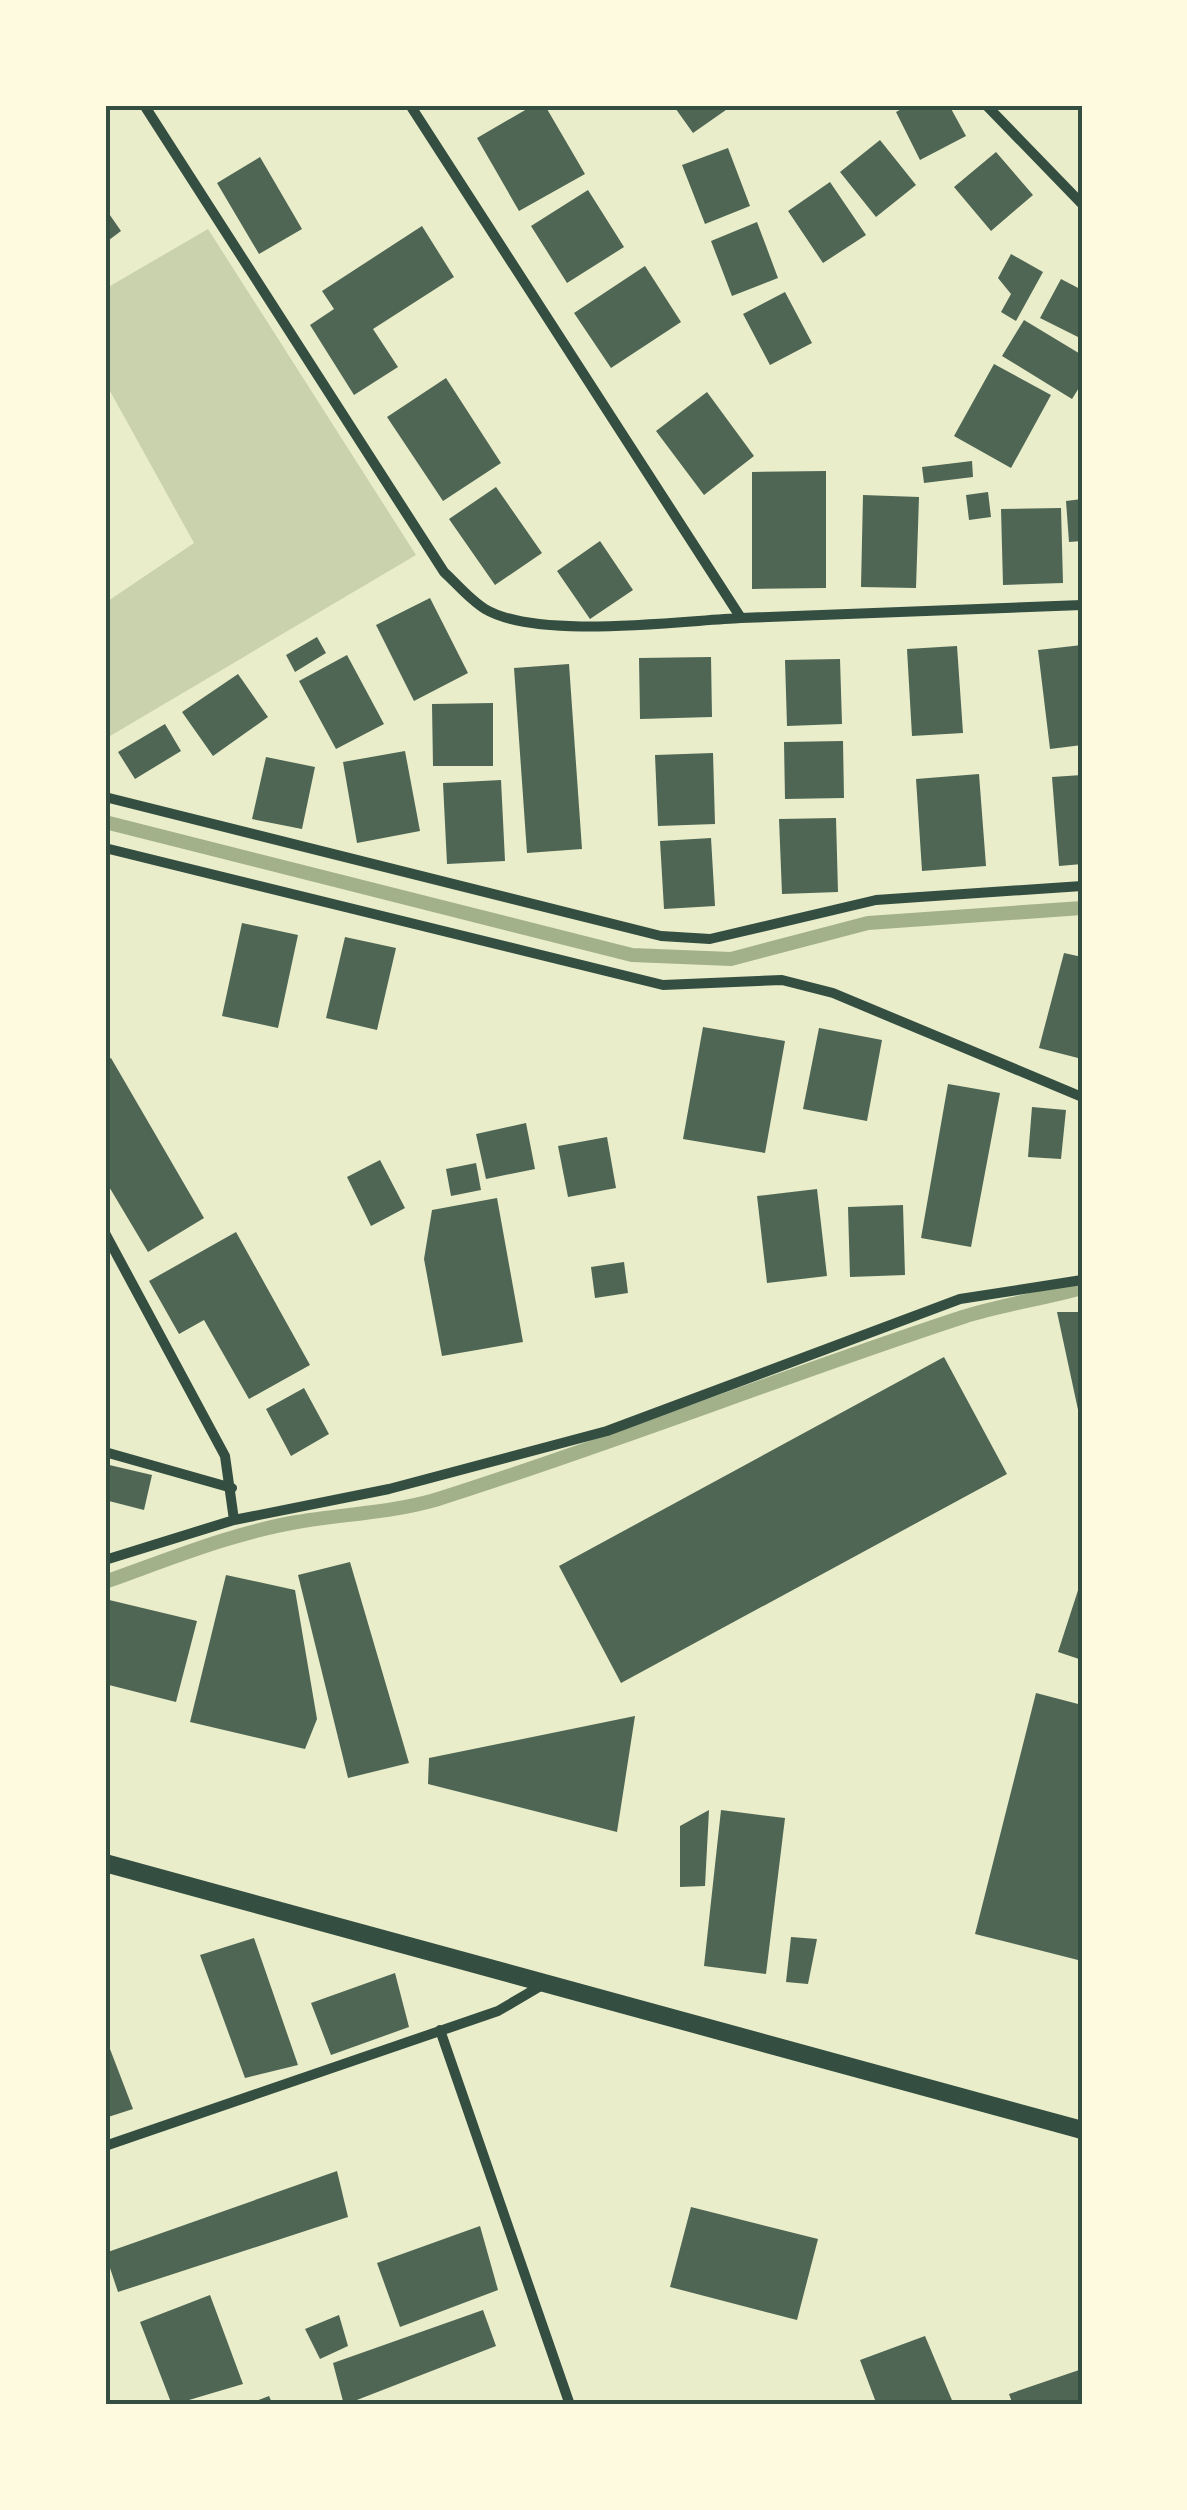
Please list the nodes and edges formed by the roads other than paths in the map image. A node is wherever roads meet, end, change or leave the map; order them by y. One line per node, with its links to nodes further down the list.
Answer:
1 (144, 105): 6 (street)
2 (410, 105): 6 (street)
3 (986, 105): 4 (street)
4 (1082, 204)
5 (1082, 605): 6 (street)
6 (741, 618)
7 (105, 797): 9 (street)
8 (105, 848): 10 (street)
9 (1082, 886)
10 (1082, 1097)
11 (105, 1232): 14 (street)
12 (1082, 1280): 15 (street)
13 (105, 1452): 14 (street)
14 (232, 1488): 15 (street)
15 (234, 1520): 16 (street)
16 (105, 1560)
17 (105, 1863): 18 (street)
18 (546, 1983): 19 (street); 20 (street)
19 (440, 2030): 21 (street); 22 (street)
20 (1082, 2130)
21 (105, 2146)
22 (570, 2405)

